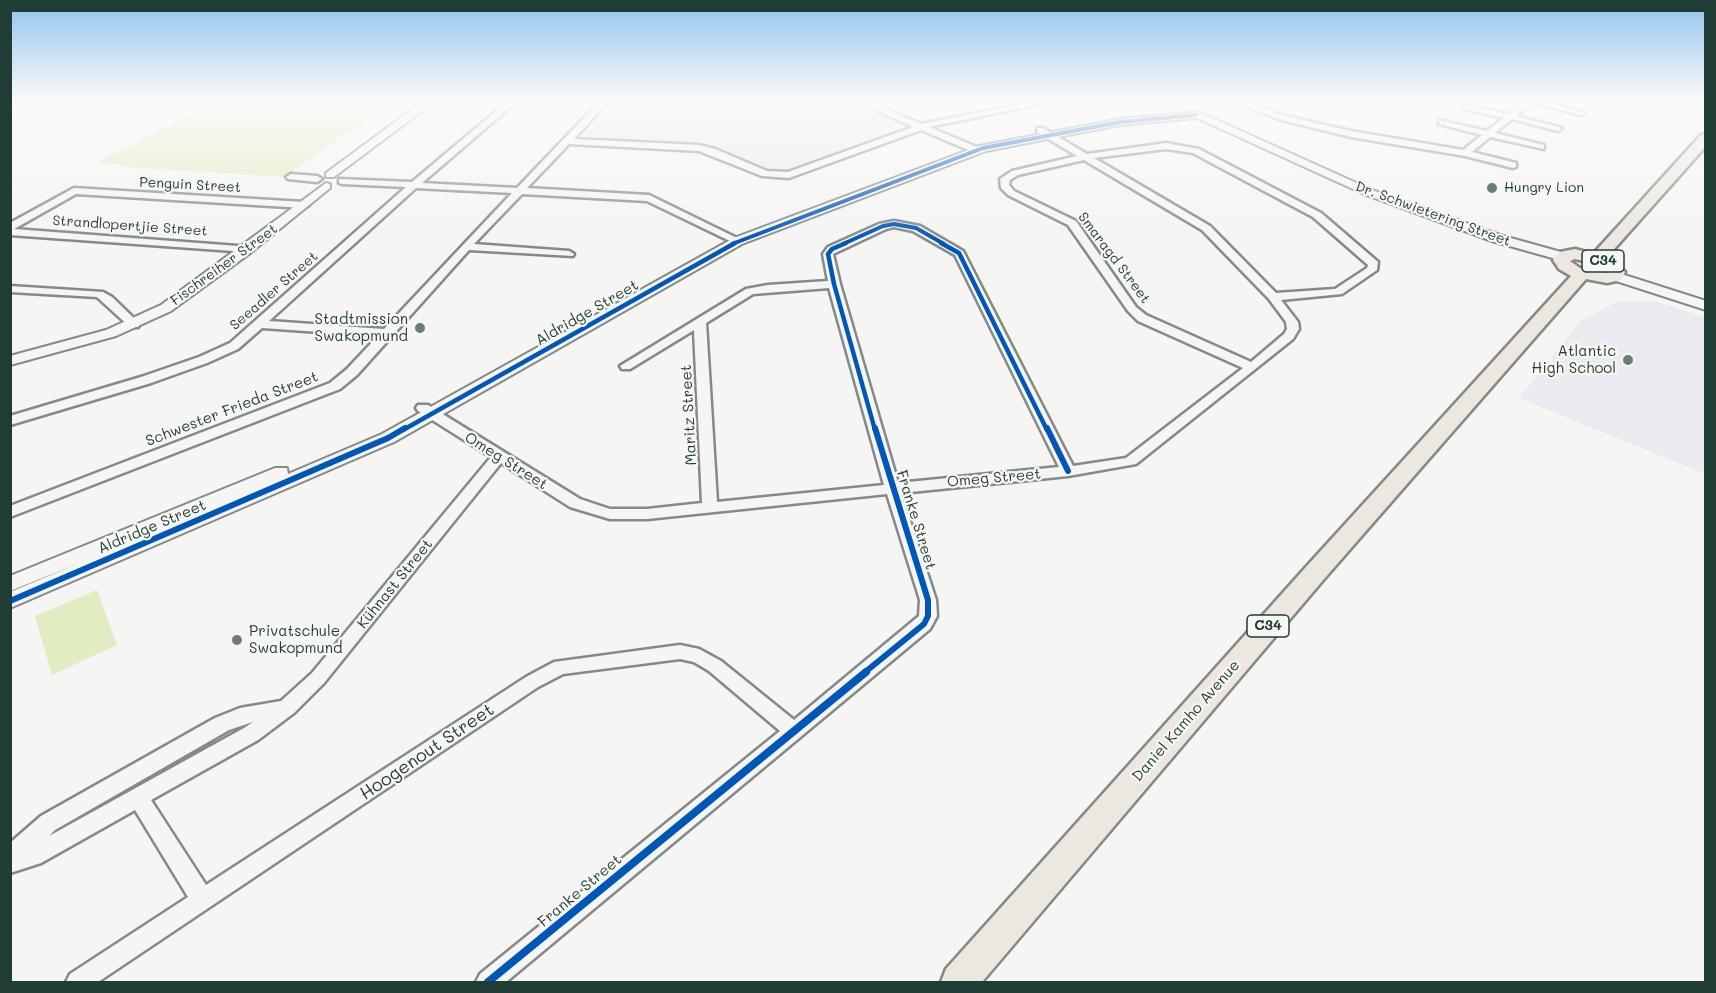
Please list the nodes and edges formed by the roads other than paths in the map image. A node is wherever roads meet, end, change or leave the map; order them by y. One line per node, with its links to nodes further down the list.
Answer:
1 (370, 148): 19 (street, Fischreiher Street)
2 (372, 148): 19 (street, Fischreiher Street)
3 (457, 148): 20 (street, Seeadler Street)
4 (560, 148): 21 (street, Schwester Frieda Street)
5 (701, 148): 6 (street)
6 (864, 148)
7 (971, 148): 25 (street, Aldridge Street)
8 (1070, 148): 16 (street, Omeg Street)
9 (1149, 148): 16 (street)
10 (1180, 148): 33 (street)
11 (1273, 148): 29 (street, Dr. Schwietering Street)
12 (1437, 148): 15 (street)
13 (1471, 148): 15 (street)
14 (1696, 148): 29 (main road, Daniel Kamho Avenue / C34)
15 (1465, 153): 17 (street)
16 (1084, 157): 33 (street, Omeg Street); 42 (street, Smaragd Street)
17 (1513, 165)
18 (291, 177): 19 (street)
19 (329, 180): 20 (street); 22 (street, Fischreiher Street)
20 (414, 185): 21 (street); 37 (street, Seeadler Street)
21 (518, 191): 25 (street); 26 (street, Schwester Frieda Street)
22 (300, 205): 23 (street, Penguin Street); 27 (street, Fischreiher Street)
23 (10, 227)
24 (10, 232): 27 (street, Strandlopertjie Street)
25 (732, 239): 43 (street, Aldridge Street)
26 (466, 247): 28 (street); 38 (street, Schwester Frieda Street)
27 (242, 249): 36 (street, Fischreiher Street)
28 (569, 254)
29 (1581, 263): 30 (main road, C34); 30 (main road, C34); 61 (main road, Daniel Kamho Avenue / C34)
30 (1614, 276): 34 (street)
31 (834, 284): 35 (street); 46 (street, Franke Street); 48 (street, Franke Street)
32 (11, 289): 36 (street)
33 (1273, 297): 42 (street, Omeg Street)
34 (1706, 306)
35 (700, 322): 41 (street); 49 (street, Maritz Street)
36 (132, 323): 39 (street, Fischreiher Street); 40 (street, Fischreiher Street)
37 (261, 324): 38 (street); 44 (street, Seeadler Street)
38 (386, 333): 50 (street, Schwester Frieda Street)
39 (10, 357)
40 (10, 362)
41 (626, 366)
42 (1252, 367): 46 (street, Omeg Street)
43 (427, 411): 45 (street, Omeg Street); 47 (street, Aldridge Street)
44 (10, 421)
45 (499, 457): 49 (street, Omeg Street); 53 (street, Kühnast Street)
46 (1068, 471): 48 (street, Omeg Street)
47 (279, 479): 51 (street, Aldridge Street); 52 (street, Aldridge Street)
48 (892, 488): 49 (street, Omeg Street); 54 (street, Franke Street)
49 (710, 507)
50 (10, 512)
51 (10, 584)
52 (10, 601)
53 (287, 707): 55 (street, Kühnast Street); 56 (street)
54 (793, 730): 58 (street, Hoogenout Street); 60 (street, Franke Street)
55 (138, 797): 57 (street, Kühnast Street); 58 (street)
56 (10, 858)
57 (10, 863)
58 (202, 901): 59 (street, Hoogenout Street)
59 (78, 982)
60 (488, 982)
61 (959, 982)

